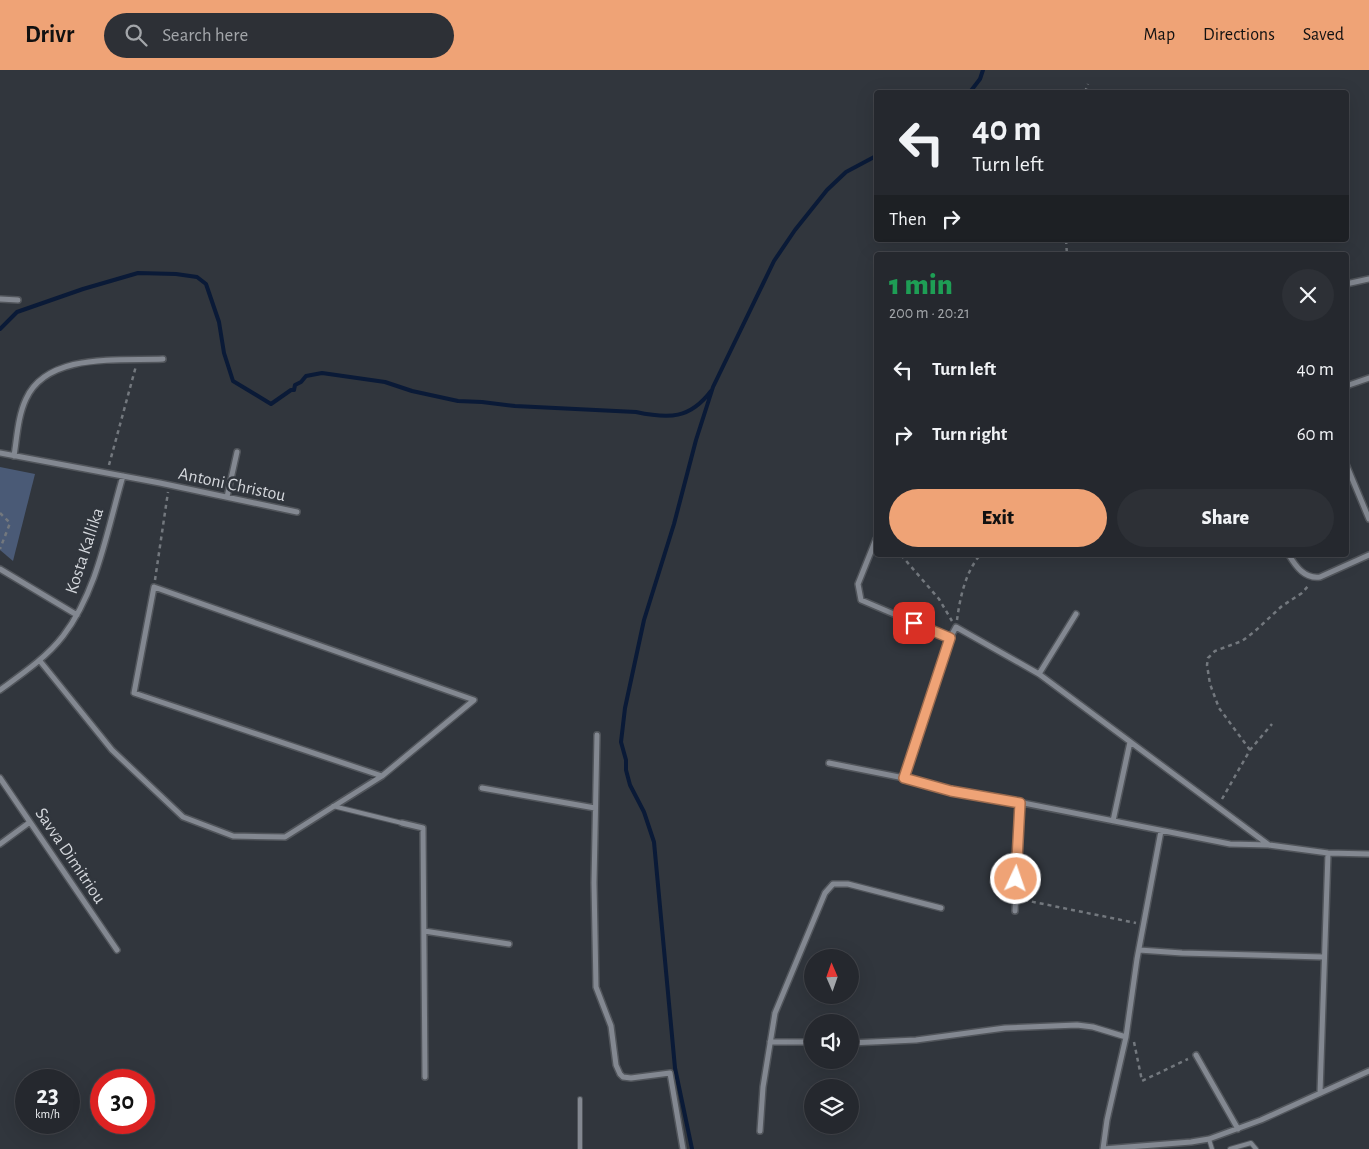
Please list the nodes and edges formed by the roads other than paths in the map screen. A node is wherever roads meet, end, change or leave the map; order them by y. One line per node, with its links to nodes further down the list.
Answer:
1 (1369, 279): 2 (street)
2 (1349, 283)
3 (0, 299): 4 (street)
4 (18, 300)
5 (163, 360): 10 (street)
6 (1369, 378): 7 (street)
7 (1349, 385)
8 (237, 452): 13 (street)
9 (0, 453): 10 (street, Antoni Christou)
10 (14, 456): 12 (street, Antoni Christou)
11 (1349, 471): 15 (street)
12 (122, 476): 13 (street, Antoni Christou); 21 (street, Kosta Kallika)
13 (226, 497): 14 (street, Antoni Christou)
14 (297, 512)
15 (1369, 519)
16 (874, 545): 22 (street)
17 (1369, 555): 18 (street)
18 (1291, 557)
19 (0, 569): 21 (street)
20 (1076, 614): 24 (street)
21 (77, 615): 23 (street, Kosta Kallika)
22 (950, 638): 24 (street); 31 (street)
23 (40, 661): 25 (street, Kosta Kallika); 34 (street)
24 (1039, 674): 27 (street)
25 (0, 690)
26 (597, 735): 35 (street)
27 (1130, 742): 36 (street); 41 (street)
28 (829, 763): 31 (street)
29 (382, 776): 29 (street); 34 (street)
30 (0, 778): 37 (street, Savva Dimitriou)
31 (904, 778): 33 (street)
32 (482, 788): 35 (street)
33 (1020, 803): 36 (street); 45 (street)
34 (334, 806): 38 (lane)
35 (595, 808): 64 (street)
36 (1113, 821): 39 (street)
37 (30, 822): 40 (street); 48 (street, Savva Dimitriou)
38 (402, 822): 46 (street)
39 (1161, 831): 41 (street); 49 (street)
40 (0, 844)
41 (1269, 845): 42 (street)
42 (1328, 853): 43 (street); 50 (street)
43 (1369, 854)
44 (941, 908): 52 (street)
45 (1015, 911)
46 (424, 931): 47 (street); 57 (street)
47 (509, 944)
48 (118, 950)
49 (1139, 950): 50 (street); 51 (street)
50 (1323, 957): 58 (street)
51 (1126, 1037): 54 (street); 65 (street)
52 (770, 1042): 53 (street); 61 (street)
53 (804, 1042)
54 (859, 1043)
55 (1196, 1055): 60 (street)
56 (1369, 1071): 58 (street)
57 (425, 1077)
58 (1320, 1092): 60 (street)
59 (580, 1099): 63 (lane)
60 (1238, 1129): 62 (street)
61 (760, 1131)
62 (1210, 1139): 65 (street); 66 (lane)
63 (580, 1149)
64 (683, 1149)
65 (1103, 1149)
66 (1212, 1149)
67 (1230, 1149): 68 (lane)
68 (1256, 1149)

